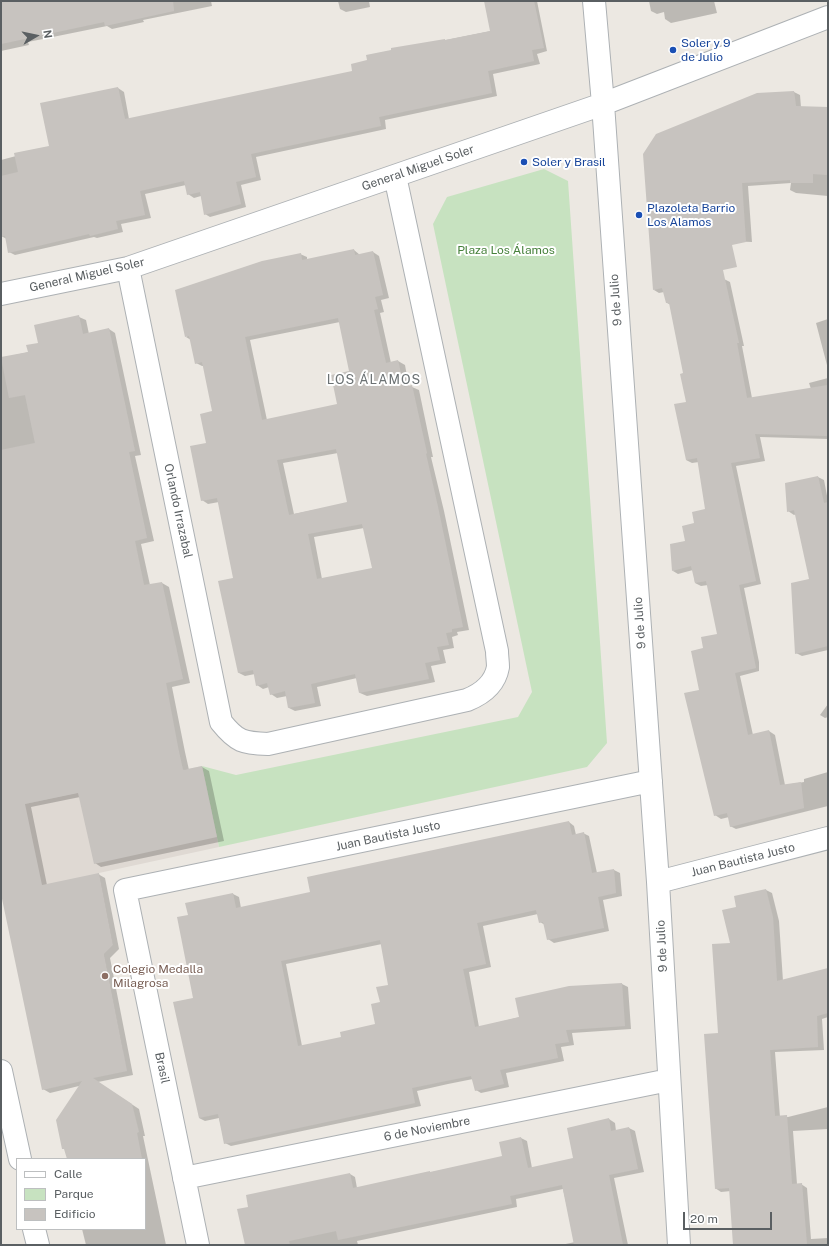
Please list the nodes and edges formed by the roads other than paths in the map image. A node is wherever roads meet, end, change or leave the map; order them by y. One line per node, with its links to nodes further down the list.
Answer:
1 (594, 1): 3 (street, 9 de Julio)
2 (828, 17): 3 (street, General Miguel Soler)
3 (603, 104): 4 (street, General Miguel Soler); 7 (street, 9 de Julio)
4 (395, 176): 5 (street, General Miguel Soler); 5 (street, Orlando Irrazabal)
5 (128, 268): 6 (street, General Miguel Soler)
6 (1, 294)
7 (651, 781): 9 (street, 9 de Julio); 10 (street, Juan Bautista Justo)
8 (828, 838): 9 (street, Juan Bautista Justo)
9 (658, 882): 12 (street, 9 de Julio)
10 (125, 890): 14 (street, Brasil)
11 (1, 1071): 13 (street)
12 (669, 1080): 14 (street, 6 de Noviembre); 18 (street, 9 de Julio)
13 (20, 1158)
14 (184, 1178): 17 (street, Brasil)
15 (34, 1230): 16 (street)
16 (38, 1245)
17 (198, 1245)
18 (679, 1245)

